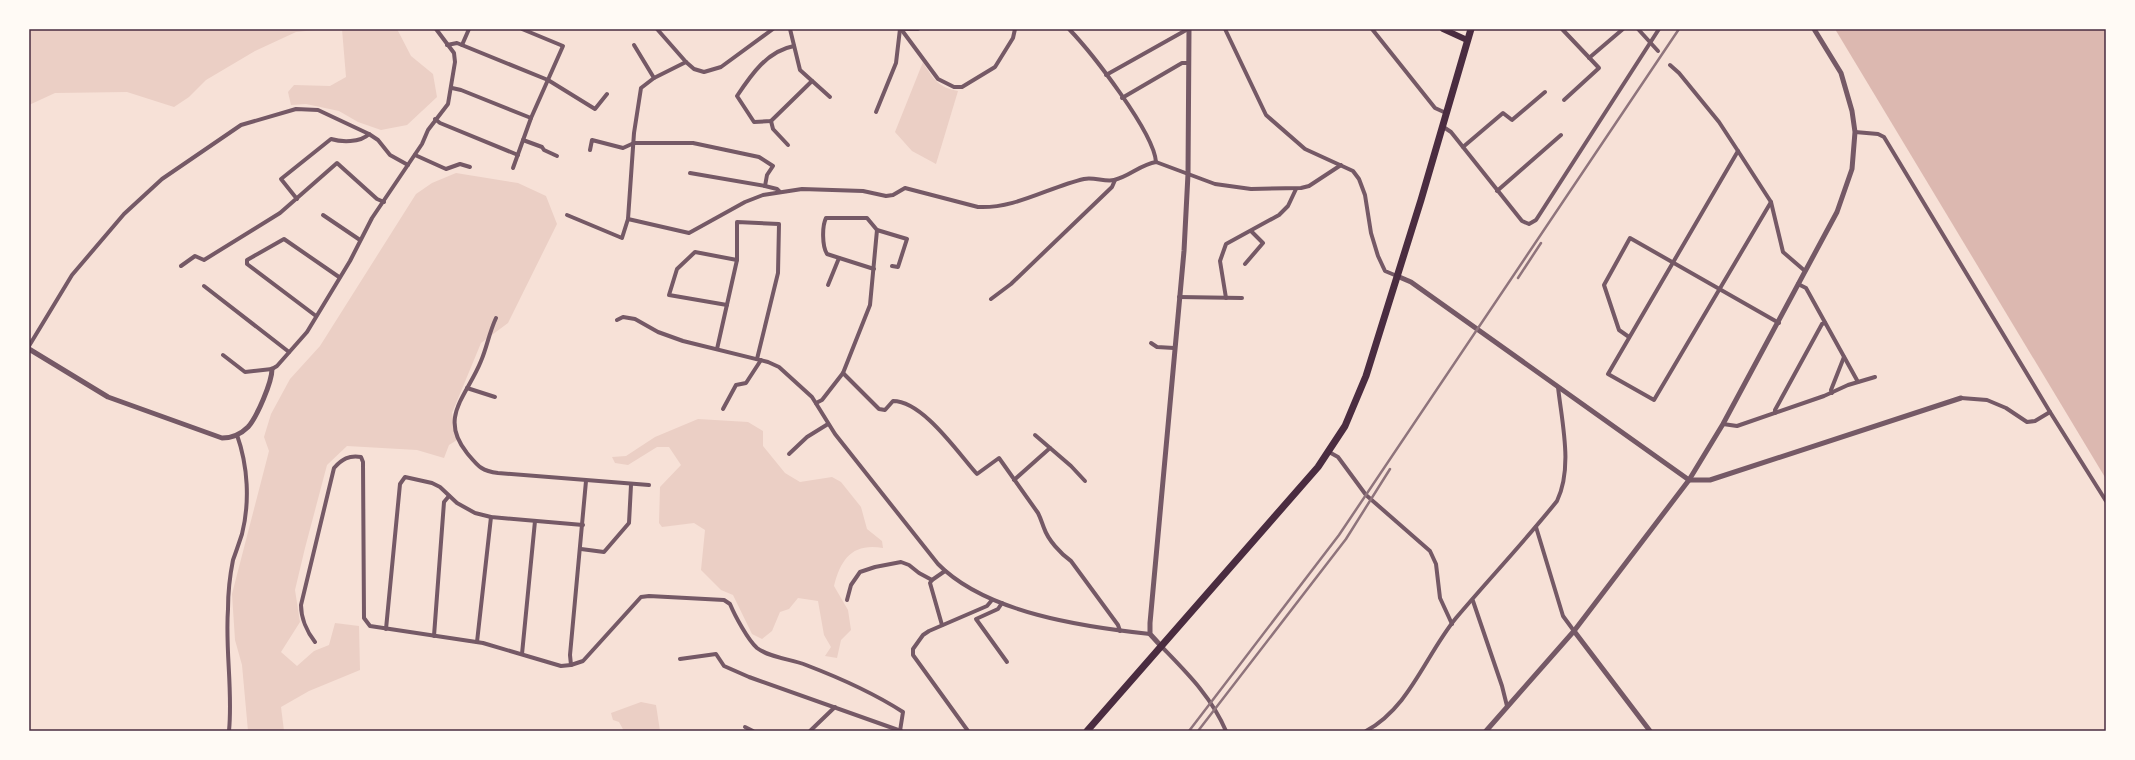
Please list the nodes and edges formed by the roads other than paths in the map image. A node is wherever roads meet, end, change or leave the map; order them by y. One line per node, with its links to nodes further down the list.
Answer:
1 (436, 29): 24 (street)
2 (469, 29): 26 (street)
3 (522, 29): 35 (street)
4 (657, 29): 30 (street)
5 (773, 29): 30 (street)
6 (790, 29): 27 (street)
7 (901, 29): 10 (street); 43 (street)
8 (905, 29): 9 (street)
9 (918, 29)
10 (1015, 29)
11 (1069, 29): 33 (street)
12 (1188, 29): 31 (street); 33 (street)
13 (1225, 29): 63 (street)
14 (1372, 29): 44 (street)
15 (1443, 29): 22 (main road)
16 (1471, 29): 22 (highway)
17 (1562, 29): 29 (street)
18 (1623, 29): 29 (street)
19 (1638, 29): 23 (street)
20 (1659, 29): 23 (street)
21 (1814, 29): 49 (street)
22 (1467, 40): 44 (highway)
23 (1650, 43): 28 (street); 71 (street)
24 (447, 45): 26 (street); 37 (street)
25 (634, 45): 34 (street)
26 (462, 46): 35 (street)
27 (794, 46): 36 (street); 47 (street)
28 (1658, 51)
29 (1589, 58): 42 (street)
30 (686, 62): 34 (street)
31 (1189, 63): 41 (street); 67 (street)
32 (1670, 65): 57 (street)
33 (1106, 76): 41 (street)
34 (654, 78): 53 (street)
35 (548, 80): 39 (street); 45 (street)
36 (812, 81): 40 (street); 47 (street)
37 (452, 88): 45 (street); 46 (street)
38 (1545, 92): 55 (street)
39 (606, 94)
40 (830, 97)
41 (1122, 98): 61 (street)
42 (1564, 100)
43 (876, 112)
44 (1446, 113): 48 (highway)
45 (531, 118): 52 (street)
46 (435, 120): 58 (street); 59 (street)
47 (770, 121): 54 (street)
48 (1442, 126): 55 (street); 90 (highway)
49 (1855, 132): 89 (street); 126 (street)
50 (369, 134): 62 (street); 73 (street); 108 (street)
51 (1561, 135): 71 (street)
52 (524, 140): 59 (street); 60 (street)
53 (634, 143): 56 (street); 69 (street); 78 (street)
54 (788, 145)
55 (1463, 147): 71 (street)
56 (590, 150)
57 (1738, 150): 75 (street); 84 (street)
58 (415, 155): 62 (street); 64 (street)
59 (518, 155): 65 (street)
60 (557, 156)
61 (1156, 162): 67 (street); 68 (street)
62 (408, 165): 74 (street)
63 (1341, 165): 70 (street); 90 (street)
64 (470, 167)
65 (513, 168)
66 (690, 173): 69 (street)
67 (1188, 174): 70 (street); 96 (street)
68 (1115, 180): 72 (street); 99 (street)
69 (765, 186): 72 (street)
70 (1296, 189): 80 (street)
71 (1497, 191)
72 (780, 192): 78 (street)
73 (297, 199): 74 (street); 86 (street)
74 (384, 202): 81 (street)
75 (1771, 202): 89 (street); 95 (street)
76 (323, 215): 81 (street)
77 (567, 215): 78 (street)
78 (628, 219)
79 (876, 230): 82 (street); 87 (street); 88 (street)
80 (1251, 231): 85 (street); 97 (street)
81 (360, 240): 91 (street)
82 (840, 258): 88 (street); 93 (street)
83 (736, 260): 100 (street); 100 (street); 114 (street)
84 (1673, 263): 95 (street); 106 (street); 106 (street)
85 (1245, 264)
86 (181, 266)
87 (892, 266)
88 (874, 269): 116 (street)
89 (1805, 271): 92 (street)
90 (1397, 276): 119 (street); 133 (highway)
91 (339, 277): 101 (street); 101 (street)
92 (1798, 284): 104 (street); 105 (street)
93 (828, 285)
94 (204, 286): 111 (street)
95 (1719, 290): 104 (street); 106 (street)
96 (1179, 297): 97 (street); 109 (street)
97 (1226, 298): 98 (street)
98 (1242, 298)
99 (991, 299)
100 (727, 305): 110 (street)
101 (316, 316): 111 (street)
102 (496, 318): 120 (street)
103 (617, 320): 110 (street)
104 (1779, 323): 129 (street)
105 (1825, 323): 113 (street); 127 (street)
106 (1629, 337)
107 (1151, 343): 109 (street)
108 (29, 347): 130 (street)
109 (1174, 348): 159 (street)
110 (717, 349): 114 (street)
111 (289, 352): 115 (street)
112 (223, 355): 115 (street)
113 (1844, 357): 118 (street); 121 (street)
114 (759, 359): 124 (street); 125 (street)
115 (272, 369): 130 (street)
116 (843, 373): 124 (street); 135 (street)
117 (1875, 377): 118 (street)
118 (1858, 382): 121 (street)
119 (1558, 387): 137 (street); 146 (street)
120 (468, 388): 122 (street); 138 (street)
121 (1832, 393): 127 (street)
122 (495, 397)
123 (1961, 398): 126 (street); 137 (street)
124 (816, 404): 128 (street)
125 (723, 409)
126 (2050, 412): 142 (street)
127 (1775, 413): 129 (street)
128 (828, 424): 134 (street); 148 (street)
129 (1723, 424): 137 (street)
130 (237, 435): 171 (street)
131 (1035, 435): 132 (street)
132 (1050, 448): 135 (street); 136 (street)
133 (1329, 452): 154 (street); 163 (highway)
134 (789, 454)
135 (1014, 480): 157 (street)
136 (1085, 480)
137 (1689, 480): 158 (street)
138 (586, 481): 139 (street); 145 (street)
139 (632, 484): 140 (street); 147 (street)
140 (649, 485)
141 (449, 496): 143 (street); 156 (street); 160 (street)
142 (2106, 501)
143 (491, 517): 144 (street); 162 (street)
144 (535, 521): 145 (street); 164 (street)
145 (583, 525): 147 (street)
146 (1536, 527): 152 (street); 158 (street)
147 (581, 549): 167 (street)
148 (945, 571): 149 (street); 151 (street)
149 (932, 580): 150 (street); 155 (street)
150 (847, 600)
151 (992, 600): 153 (street); 155 (street)
152 (1473, 601): 154 (street); 168 (street)
153 (1002, 603): 157 (street); 166 (street)
154 (1452, 624): 178 (street)
155 (942, 625): 175 (street)
156 (386, 629): 160 (street); 161 (street)
157 (1120, 631): 159 (street)
158 (1574, 631): 168 (street); 180 (street)
159 (1150, 634): 163 (street)
160 (434, 636): 162 (street)
161 (315, 642)
162 (477, 642): 164 (street)
163 (1161, 646): 176 (highway); 177 (street)
164 (522, 654): 167 (street)
165 (680, 659): 169 (street)
166 (1007, 662)
167 (571, 665): 174 (street)
168 (1507, 706): 179 (street)
169 (835, 707): 173 (street); 174 (street)
170 (745, 727): 172 (street)
171 (229, 731)
172 (753, 731)
173 (810, 731)
174 (901, 731)
175 (968, 731)
176 (1088, 731)
177 (1226, 731)
178 (1366, 731)
179 (1486, 731)
180 (1650, 731)

